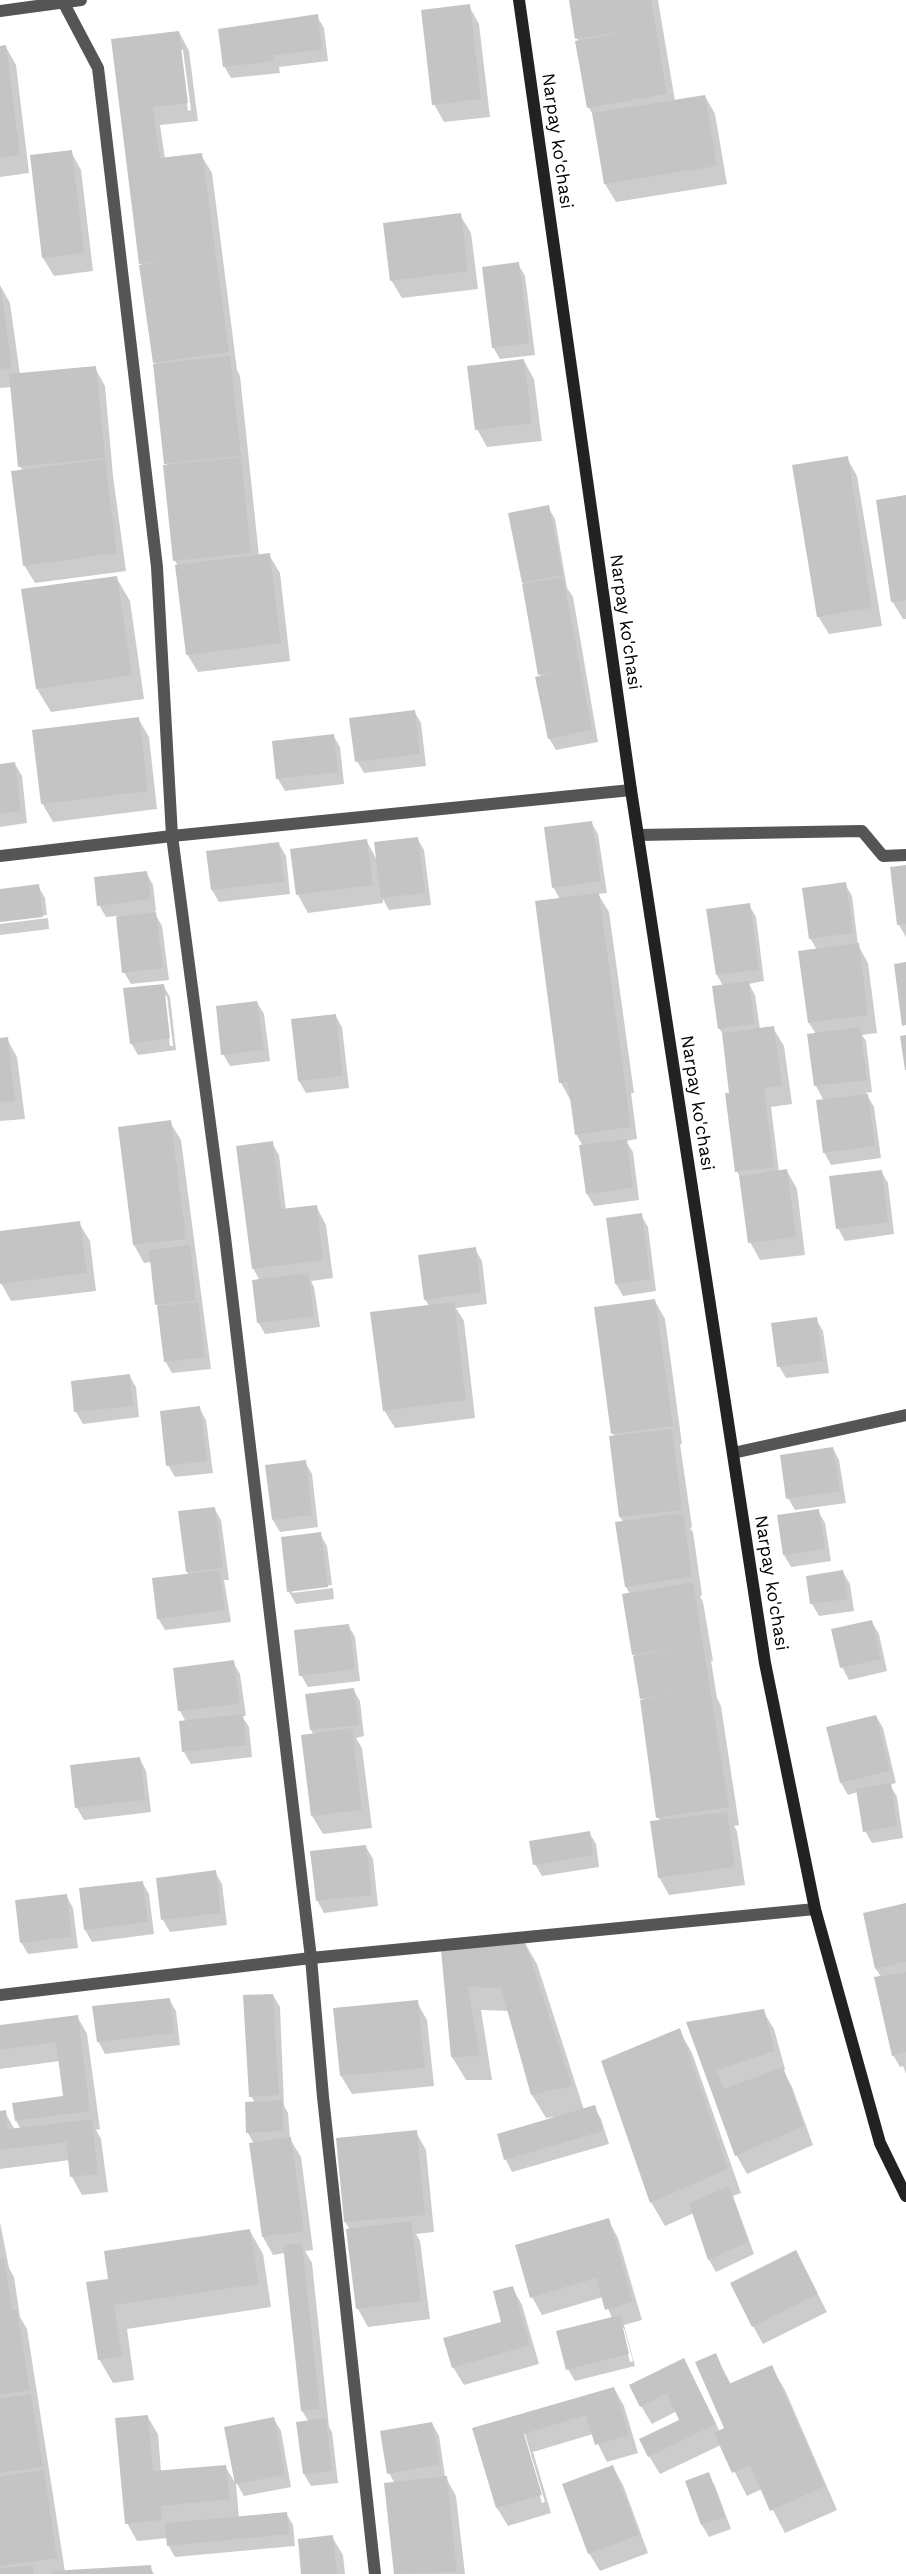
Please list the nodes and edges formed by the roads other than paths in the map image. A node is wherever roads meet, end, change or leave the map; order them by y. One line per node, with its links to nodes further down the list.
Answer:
1 (81, 0): 3 (street)
2 (519, 0): 5 (main road, Narpay ko'chasi)
3 (62, 1): 4 (street); 7 (street)
4 (0, 11)
5 (631, 790): 6 (main road, Narpay ko'chasi); 7 (street)
6 (638, 835): 8 (street); 11 (main road, Narpay ko'chasi)
7 (172, 836): 9 (street); 13 (street)
8 (906, 855)
9 (0, 856)
10 (906, 1415): 11 (street)
11 (733, 1453): 12 (main road, Narpay ko'chasi)
12 (815, 1908): 13 (street); 15 (main road, Narpay ko'chasi)
13 (311, 1958): 14 (street); 16 (street)
14 (0, 1995)
15 (906, 2196)
16 (375, 2574)

